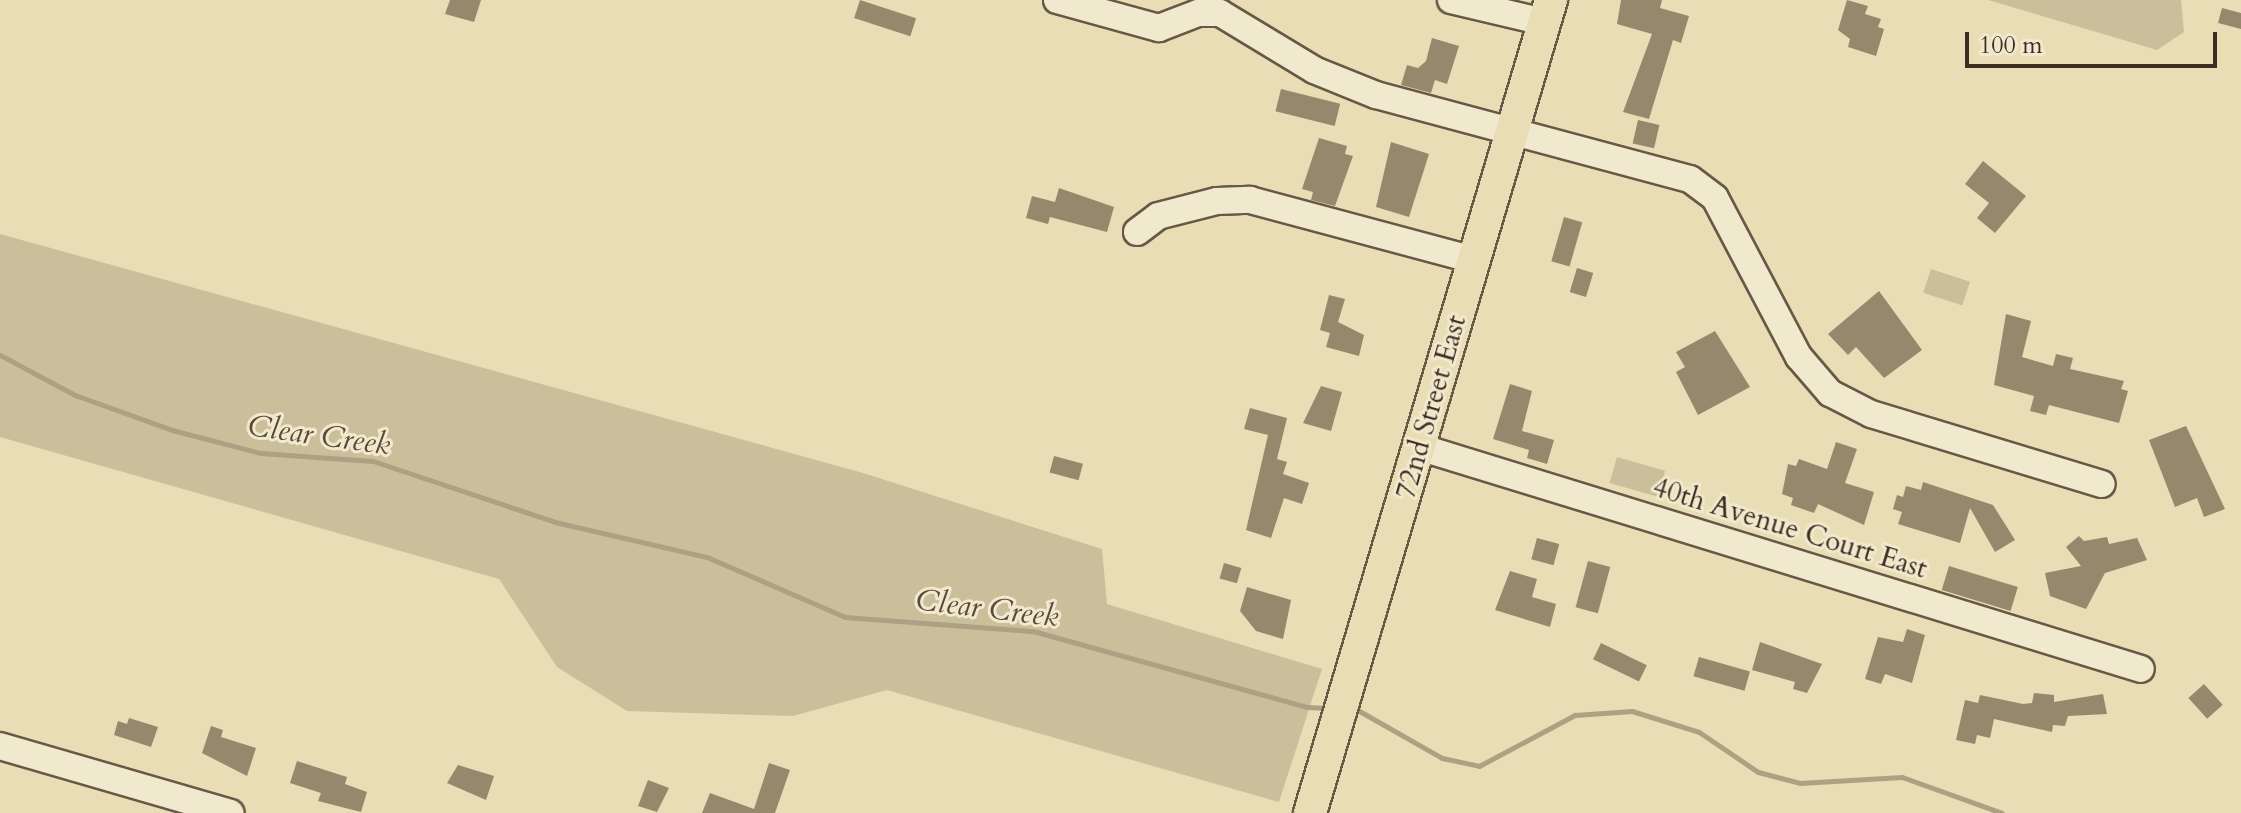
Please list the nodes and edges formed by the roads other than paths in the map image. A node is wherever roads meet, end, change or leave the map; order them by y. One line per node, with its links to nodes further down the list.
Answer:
1 (1057, 0): 4 (street)
2 (1451, 0): 3 (street)
3 (1547, 11): 4 (main road, 72nd Street East)
4 (1513, 127): 6 (main road, 72nd Street East); 8 (street)
5 (1137, 232): 6 (street)
6 (1474, 260): 7 (main road, 72nd Street East)
7 (1419, 447): 9 (street, 40th Avenue Court East); 12 (main road, 72nd Street East)
8 (2102, 484)
9 (2141, 669)
10 (0, 746): 11 (street)
11 (230, 813)
12 (1310, 813)

